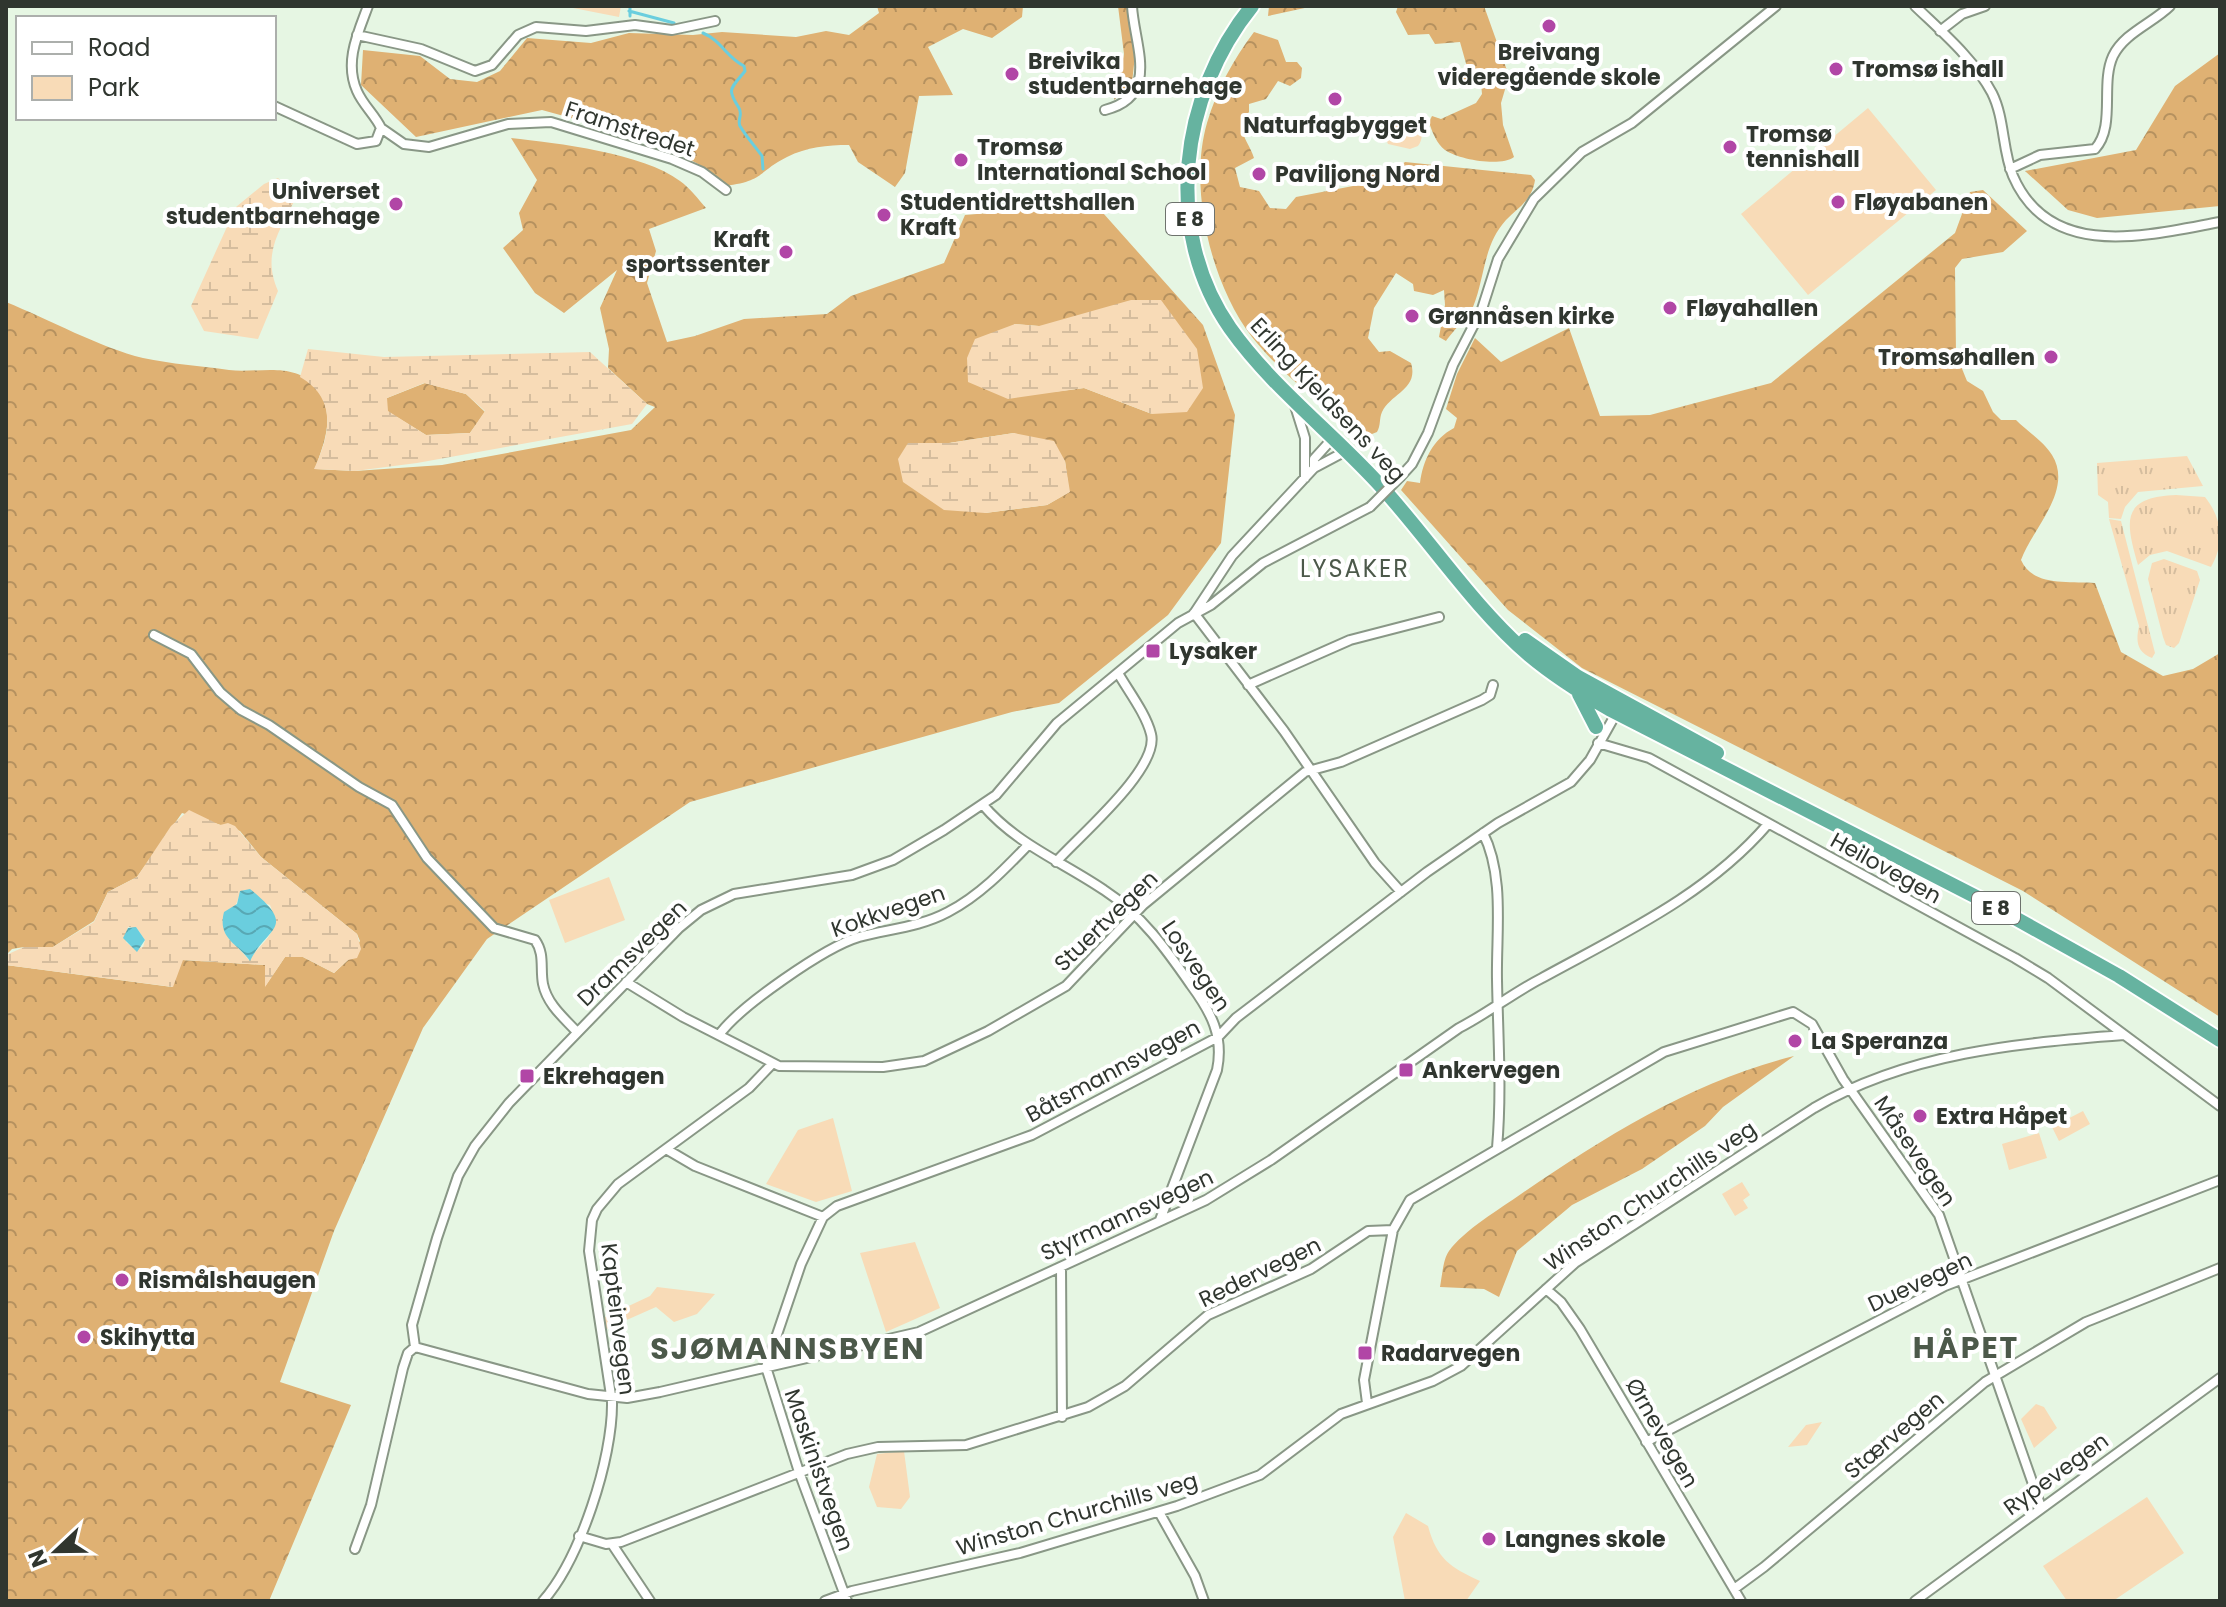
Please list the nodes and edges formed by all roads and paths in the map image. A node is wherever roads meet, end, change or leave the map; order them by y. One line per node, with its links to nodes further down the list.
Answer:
1 (368, 6): 10 (street)
2 (1132, 6): 12 (street)
3 (1252, 6): 17 (highway, Erling Kjeldsens veg / E 8)
4 (1776, 6): 22 (street, Dramsvegen, bridge)
5 (1915, 6): 9 (street)
6 (1985, 6): 9 (street)
7 (2170, 6): 14 (street)
8 (715, 21): 10 (street)
9 (1940, 31): 14 (street)
10 (357, 35): 13 (street)
11 (276, 107): 13 (street)
12 (1105, 110)
13 (381, 128): 15 (street, Framstredet)
14 (2010, 169): 16 (street)
15 (726, 190)
16 (2220, 222)
17 (1292, 398): 18 (highway, Erling Kjeldsens veg / E 8); 21 (street)
18 (1333, 438): 19 (highway, Erling Kjeldsens veg / E 8); 20 (street, Dramsvegen)
19 (1346, 451): 20 (street, Dramsvegen); 24 (highway, Erling Kjeldsens veg / E 8)
20 (1314, 468): 21 (street, Dramsvegen)
21 (1305, 478): 22 (street, Dramsvegen)
22 (1194, 613): 26 (street, Dramsvegen); 27 (street)
23 (1439, 617): 27 (street)
24 (1495, 618): 29 (highway, Erling Kjeldsens veg / E 8); 30 (highway, Erling Kjeldsens veg / E 8)
25 (154, 635): 43 (street)
26 (1118, 673): 34 (street, Dramsvegen); 38 (street)
27 (1248, 685): 33 (street)
28 (1493, 685): 33 (street, Stuertvegen)
29 (1577, 691): 30 (highway, Erling Kjeldsens veg / E 8); 31 (highway, E 8)
30 (1615, 708): 31 (street); 32 (street, Båtsmannsvegen); 47 (highway, Erling Kjeldsens veg / E 8)
31 (1596, 727): 32 (street)
32 (1598, 743): 35 (street, Heilovegen); 36 (street, Båtsmannsvegen)
33 (1312, 771): 39 (street); 40 (street, Stuertvegen)
34 (983, 805): 37 (street, Losvegen); 41 (street, Dramsvegen)
35 (1768, 824): 42 (street, Styrmannsvegen); 45 (street, Heilovegen)
36 (1483, 833): 39 (street, Båtsmannsvegen); 42 (street)
37 (1028, 845): 38 (street, Losvegen); 44 (street, Kokkvegen)
38 (1056, 862): 40 (street, Losvegen)
39 (1401, 892): 46 (street, Båtsmannsvegen)
40 (1134, 913): 46 (street, Losvegen); 48 (street, Stuertvegen)
41 (626, 982): 43 (street, Dramsvegen); 44 (street, Stuertvegen)
42 (1498, 1004): 51 (street); 55 (street, Styrmannsvegen)
43 (577, 1032): 61 (street, Dramsvegen)
44 (719, 1035): 48 (street, Stuertvegen)
45 (2124, 1035): 49 (street, Winston Churchills veg); 50 (street, Heilovegen)
46 (1218, 1037): 54 (street, Båtsmannsvegen); 55 (street, Losvegen)
47 (2220, 1040)
48 (772, 1064): 52 (street, Kapteinvegen)
49 (1850, 1088): 51 (street); 59 (street, Måsevegen); 60 (street, Winston Churchills veg)
50 (2220, 1106)
51 (1497, 1148): 56 (street)
52 (666, 1149): 54 (street); 65 (street, Kapteinvegen)
53 (2220, 1180): 59 (street, Duevegen)
54 (823, 1217): 62 (street, Maskinistvegen)
55 (1160, 1220): 57 (street, Styrmannsvegen)
56 (1393, 1230): 66 (street); 67 (street, Redervegen)
57 (1061, 1267): 62 (street, Styrmannsvegen); 67 (street)
58 (2220, 1268): 63 (street, Stærvegen)
59 (1963, 1279): 63 (street, Måsevegen); 68 (street, Duevegen)
60 (1546, 1289): 66 (street, Winston Churchills veg); 68 (street, Ørnevegen)
61 (415, 1347): 65 (street, Styrmannsvegen); 74 (street, Dramsvegen)
62 (766, 1367): 65 (street, Styrmannsvegen); 69 (street, Maskinistvegen)
63 (1996, 1375): 70 (street, Måsevegen); 75 (street, Stærvegen)
64 (2220, 1378): 70 (street, Rypevegen)
65 (611, 1397): 72 (street, Kapteinvegen)
66 (1367, 1403): 71 (street, Winston Churchills veg)
67 (1062, 1417): 69 (street, Redervegen)
68 (1646, 1442): 75 (street, Ørnevegen)
69 (799, 1472): 73 (street, Redervegen); 76 (street, Maskinistvegen)
70 (2041, 1507): 82 (street, Rypevegen)
71 (1159, 1512): 76 (street, Winston Churchills veg); 80 (street)
72 (579, 1536): 73 (street); 77 (street, Kapteinvegen)
73 (612, 1544): 78 (street)
74 (355, 1549)
75 (1734, 1589): 81 (street, Ørnevegen)
76 (846, 1597): 79 (street, Winston Churchills veg)
77 (543, 1601)
78 (650, 1601)
79 (825, 1601)
80 (1204, 1601)
81 (1741, 1601)
82 (1915, 1601)

